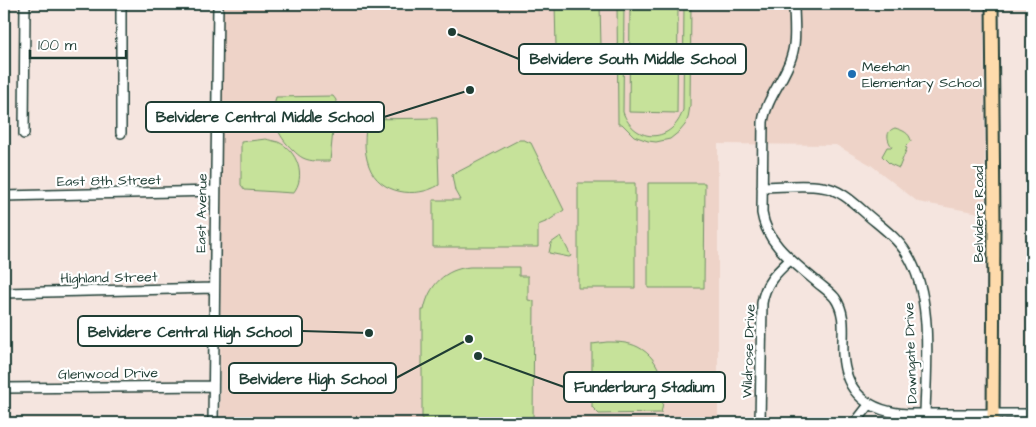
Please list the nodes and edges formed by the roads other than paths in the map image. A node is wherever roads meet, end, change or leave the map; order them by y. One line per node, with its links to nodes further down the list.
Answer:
1 (25, 4): 7 (street)
2 (121, 4): 6 (street)
3 (218, 4): 9 (street, East Avenue)
4 (794, 4): 8 (street)
5 (992, 4): 19 (main road, Belvidere Road)
6 (121, 133)
7 (24, 134)
8 (762, 187): 11 (street); 17 (street, Dawngate Drive)
9 (216, 191): 10 (street, East 8th Street); 12 (street, East Avenue)
10 (4, 196)
11 (790, 260): 16 (street); 21 (street, Wildrose Drive)
12 (214, 288): 13 (street, Highland Street); 14 (street, East Avenue)
13 (4, 293)
14 (213, 386): 15 (street, Glenwood Drive); 20 (street, East Avenue)
15 (4, 388)
16 (869, 404): 17 (street); 22 (street)
17 (925, 414): 19 (street)
18 (1032, 414): 19 (street)
19 (993, 418)
20 (213, 423)
21 (760, 423)
22 (855, 423)

